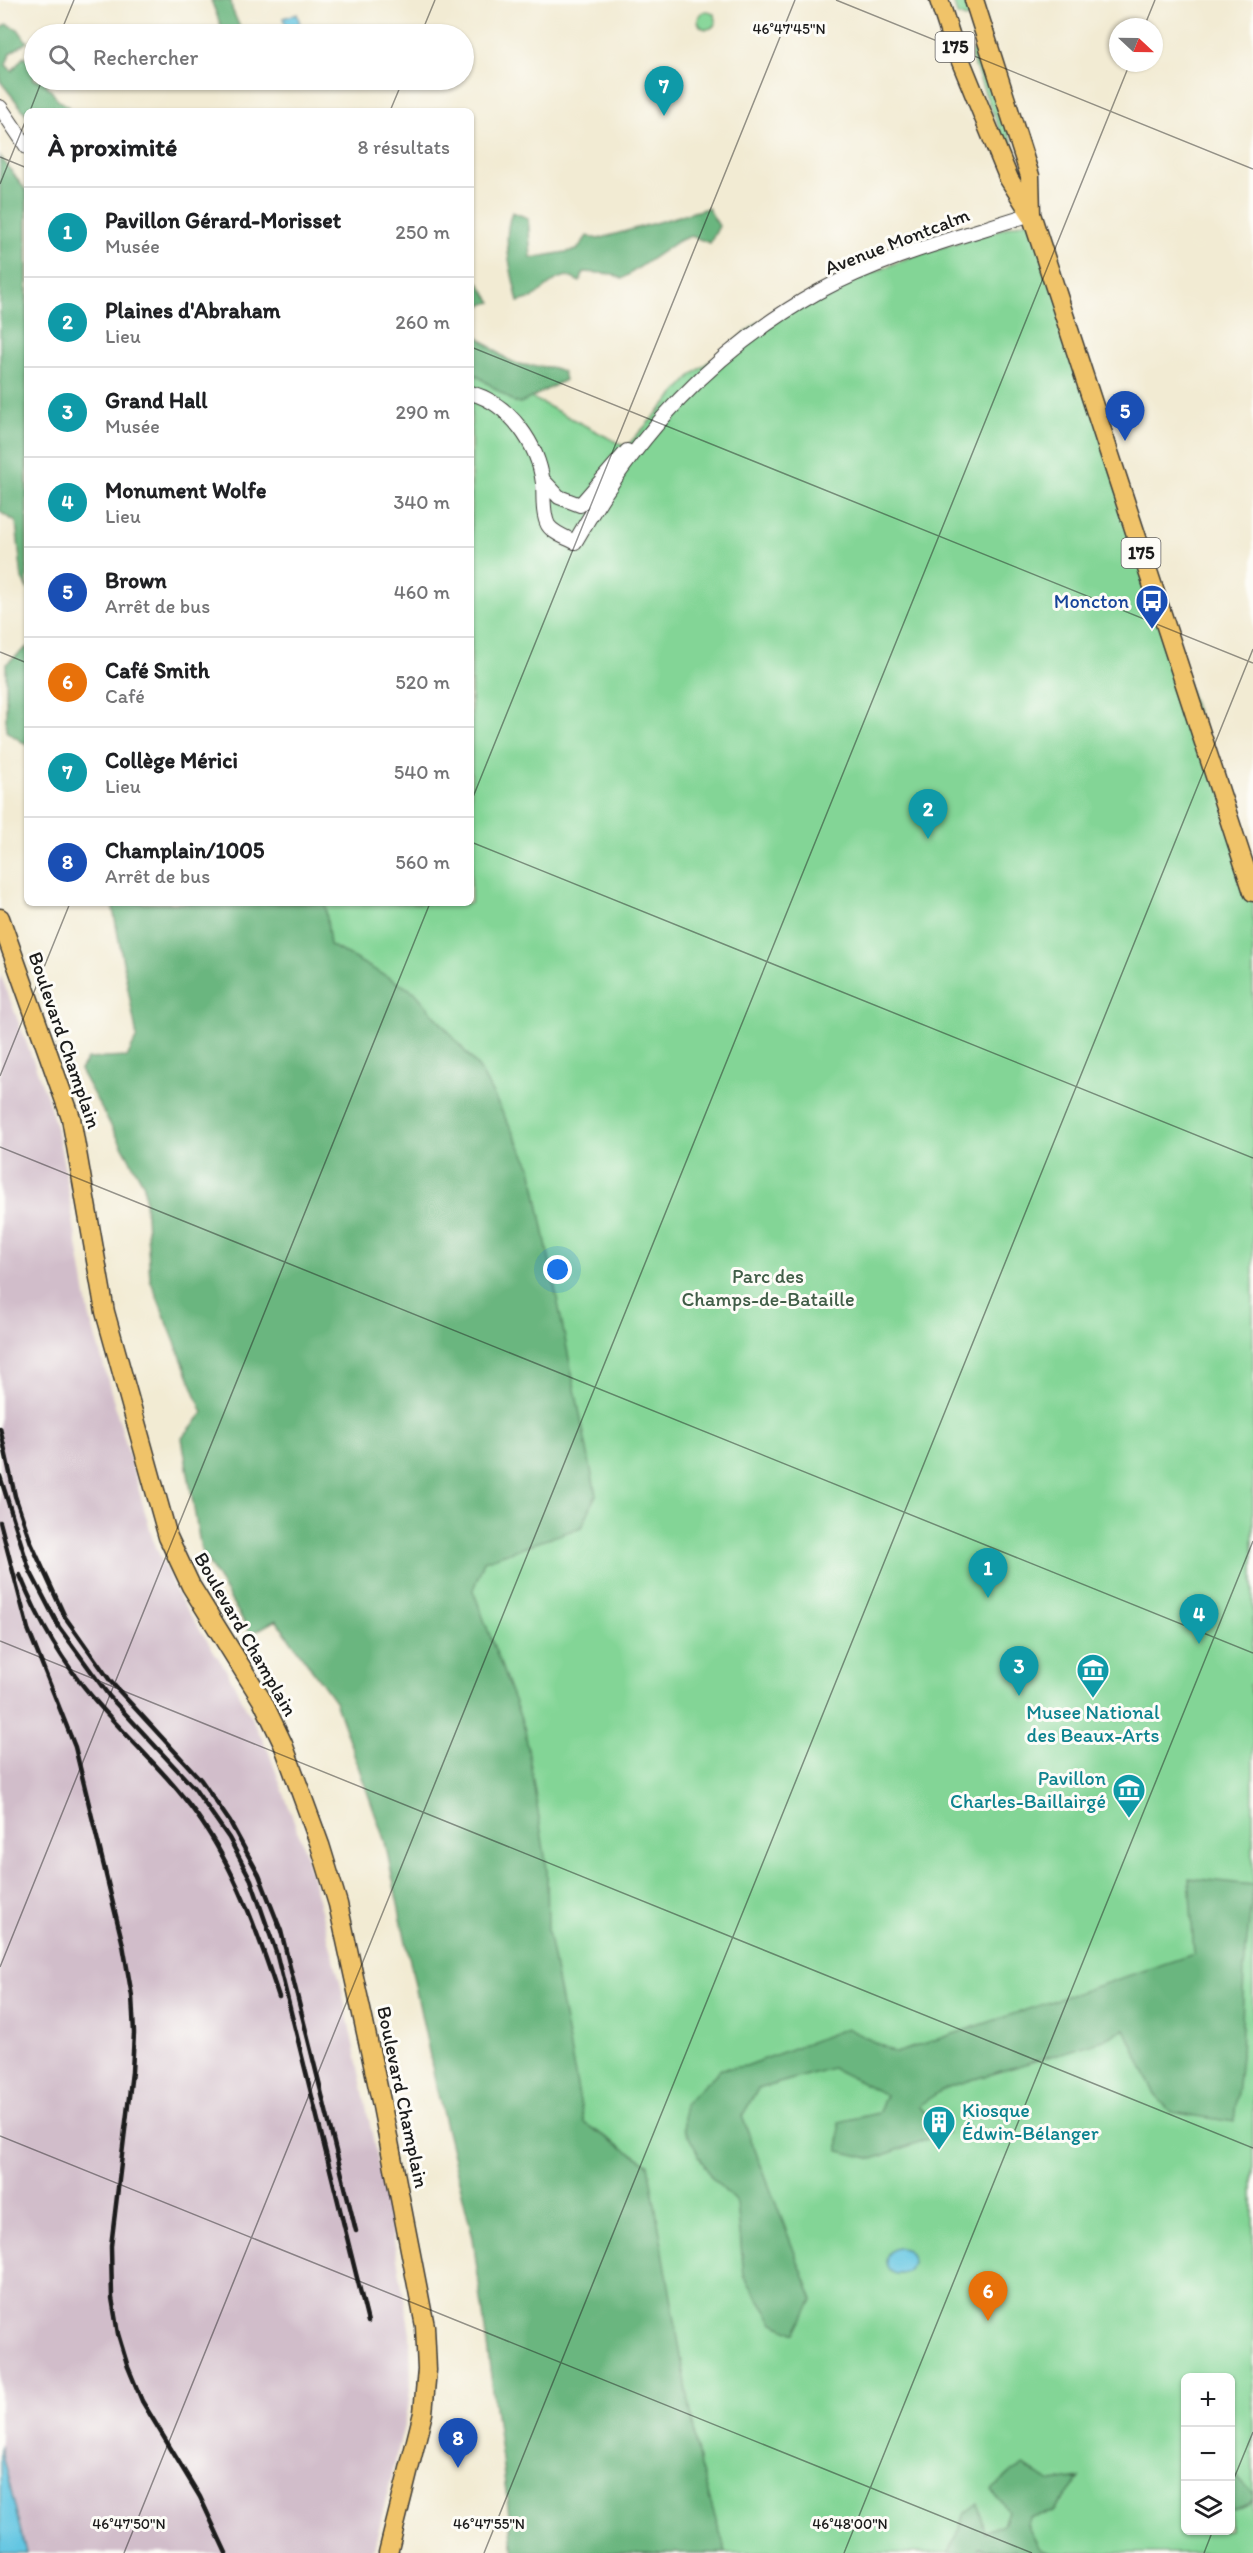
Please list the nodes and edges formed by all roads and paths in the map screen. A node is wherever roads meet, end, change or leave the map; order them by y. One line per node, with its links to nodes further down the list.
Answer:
1 (939, 0): 5 (main road, 175)
2 (974, 0): 5 (main road, 175)
3 (0, 107): 4 (street)
4 (24, 143)
5 (1031, 214): 7 (street, Avenue Montcalm); 9 (main road, 175)
6 (474, 394): 8 (street)
7 (646, 435): 8 (street, Avenue Montcalm); 8 (street, Avenue Montcalm)
8 (543, 480)
9 (1253, 892)
10 (0, 918): 11 (main road, Boulevard Champlain)
11 (388, 2553)

